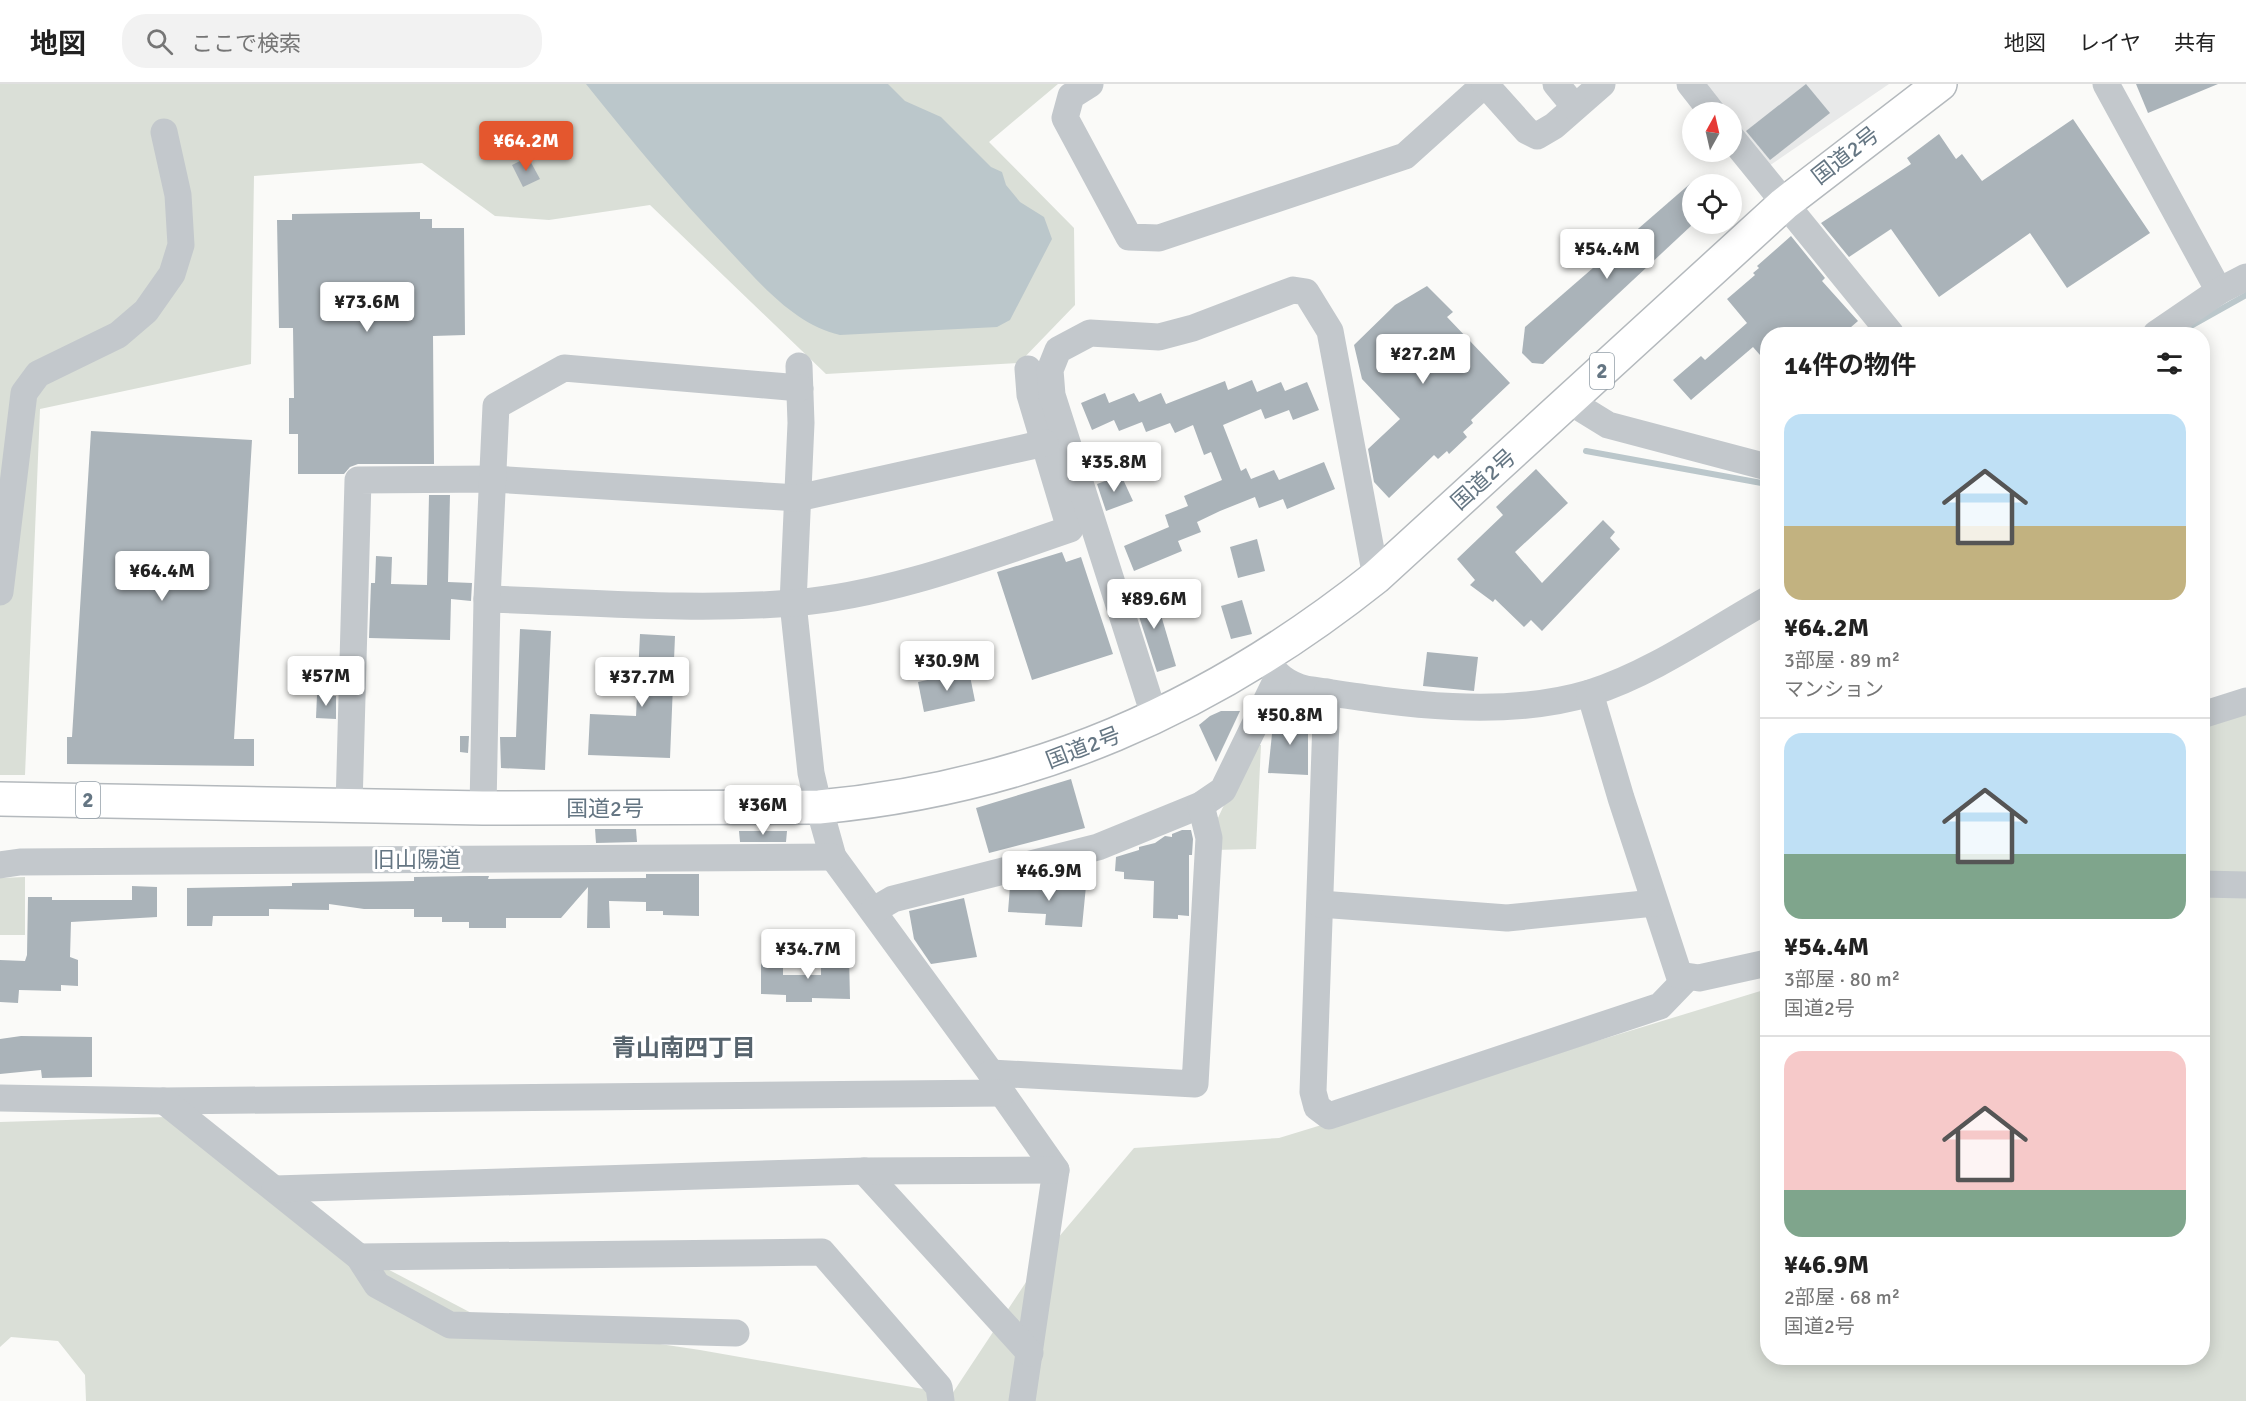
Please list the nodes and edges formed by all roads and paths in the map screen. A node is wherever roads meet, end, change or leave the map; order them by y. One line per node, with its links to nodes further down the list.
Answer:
1 (1090, 84): 2 (street)
2 (1485, 84): 9 (street)
3 (1556, 84): 9 (street)
4 (1602, 84): 9 (street)
5 (1690, 84): 8 (street)
6 (1940, 84): 12 (highway, 国道2号 / 2)
7 (2106, 84): 14 (street)
8 (1704, 102)
9 (1575, 107)
10 (164, 132): 24 (street)
11 (1742, 151): 12 (street)
12 (1784, 204): 15 (street); 18 (highway, 国道2号 / 2)
13 (2246, 277): 14 (street)
14 (2219, 291): 16 (street)
15 (1885, 327)
16 (2166, 327)
17 (1028, 369): 19 (street)
18 (1569, 401): 20 (street); 23 (highway, 国道2号 / 2)
19 (1045, 443): 22 (street); 26 (street)
20 (1760, 465)
21 (493, 479): 22 (street); 22 (street); 25 (street); 36 (street)
22 (798, 498): 26 (street)
23 (1376, 577): 28 (highway, 国道2号 / 2); 33 (street)
24 (0, 592)
25 (487, 599): 26 (street); 38 (street)
26 (793, 603): 37 (street)
27 (1760, 604): 30 (street)
28 (1271, 668): 29 (street); 33 (highway, 国道2号 / 2); 35 (street)
29 (1327, 692): 30 (street); 44 (street)
30 (1590, 693): 43 (street)
31 (2246, 701): 32 (street)
32 (2210, 712)
33 (1155, 718): 37 (highway, 国道2号 / 2)
34 (0, 799): 36 (highway, 国道2号 / 2)
35 (1201, 805): 45 (street); 48 (street)
36 (349, 806): 38 (highway, 国道2号 / 2)
37 (819, 807): 38 (highway, 国道2号 / 2); 39 (street)
38 (483, 808)
39 (833, 857): 40 (street, 旧山陽道); 45 (street)
40 (0, 865)
41 (2210, 884): 42 (street)
42 (2246, 885)
43 (1654, 903): 44 (street); 47 (street)
44 (1320, 904): 47 (street)
45 (874, 910): 48 (street)
46 (1760, 965): 47 (street)
47 (1687, 978)
48 (996, 1083): 50 (street); 51 (street)
49 (0, 1098): 50 (street)
50 (164, 1101): 53 (street)
51 (1056, 1170): 52 (street); 56 (street)
52 (864, 1171): 53 (street); 56 (street)
53 (275, 1190): 54 (street)
54 (359, 1257): 55 (street); 57 (street)
55 (736, 1333)
56 (1030, 1353): 58 (street)
57 (941, 1401)
58 (1022, 1401)

